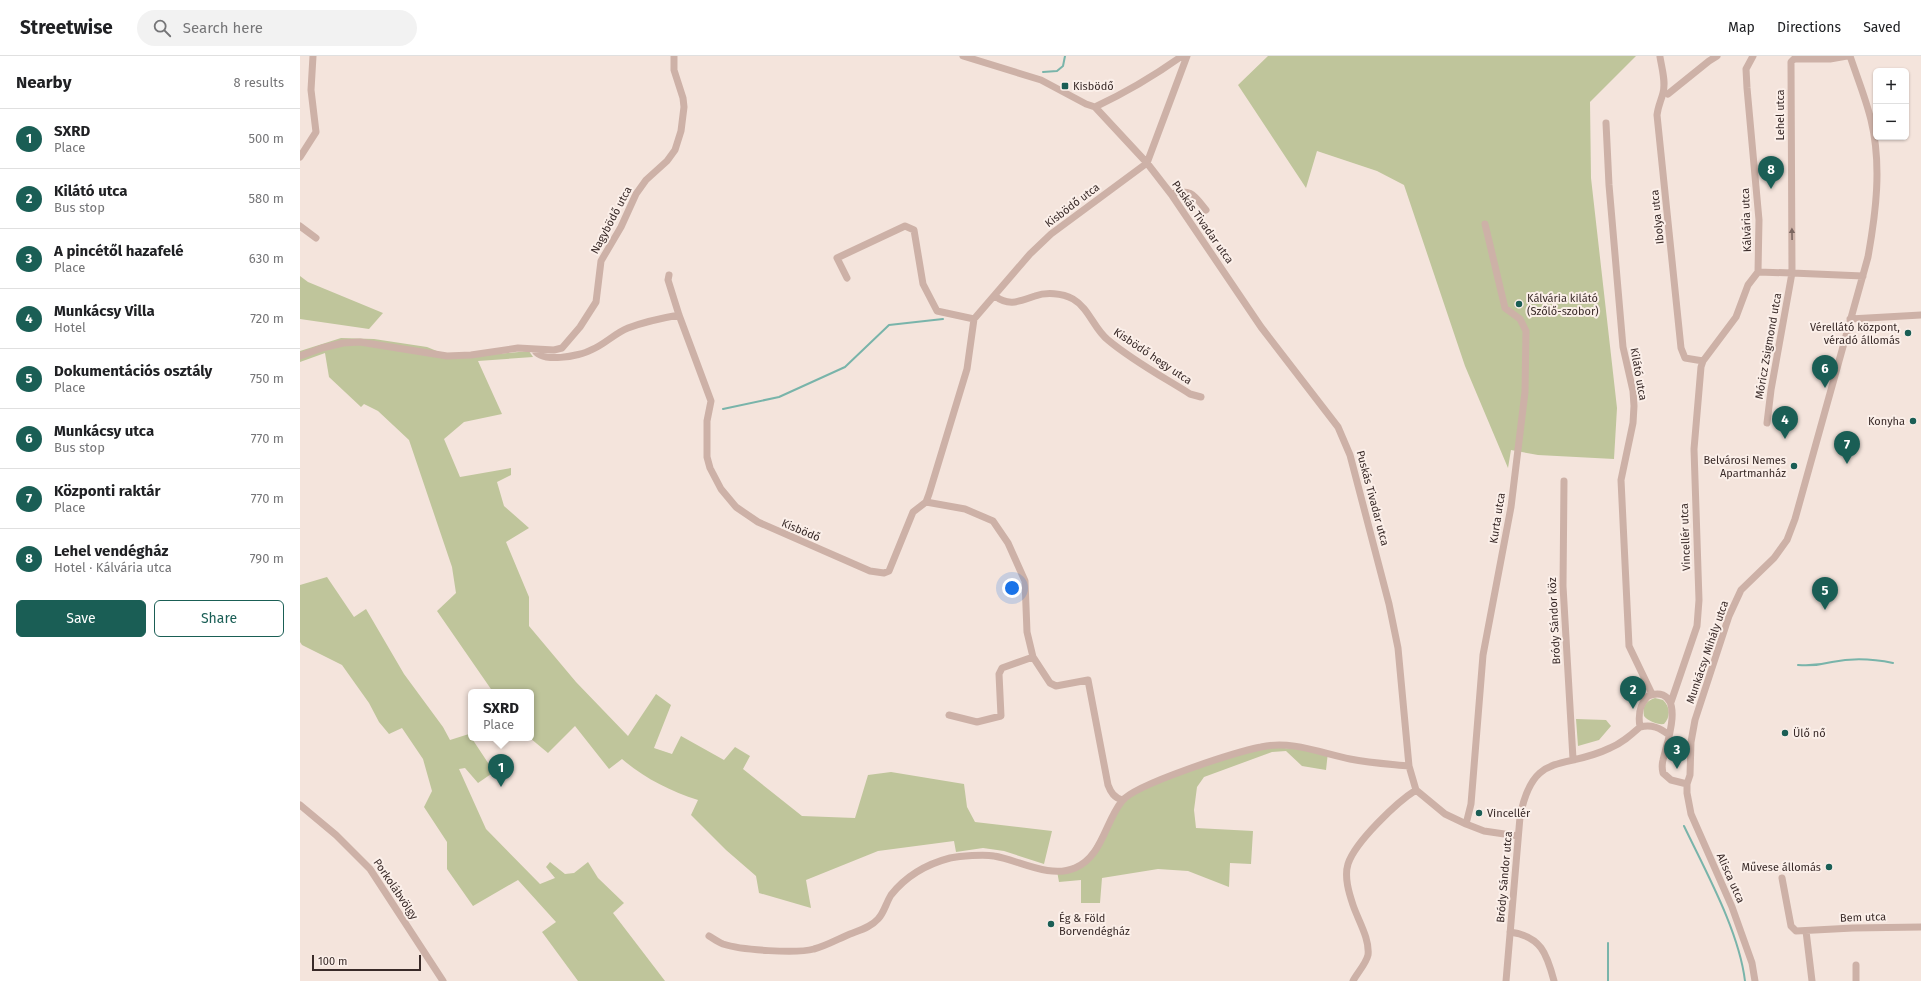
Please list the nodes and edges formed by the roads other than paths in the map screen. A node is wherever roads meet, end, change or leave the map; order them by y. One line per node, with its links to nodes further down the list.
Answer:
1 (313, 56): 14 (street)
2 (674, 56): 31 (street, Nagybödő utca)
3 (963, 56): 12 (street)
4 (1182, 56): 12 (street)
5 (1187, 56): 15 (street)
6 (1718, 56): 11 (street)
7 (1753, 56): 21 (street, Kálvária utca)
8 (1847, 56): 22 (street, Lehel utca, one-way to 8)
9 (1850, 56): 24 (street, Munkácsy Mihály utca)
10 (1660, 57): 33 (street, Ibolya utca)
11 (1668, 94)
12 (1095, 107): 15 (street, Puskás Tivadar utca)
13 (1606, 123): 39 (street, Kilátó utca)
14 (300, 157)
15 (1147, 163): 16 (street, Puskás Tivadar utca); 26 (street, Kisbödő utca)
16 (1171, 194): 17 (street); 45 (street, Puskás Tivadar utca)
17 (1206, 210)
18 (1485, 224): 50 (street, Kurta utca)
19 (300, 226): 20 (street)
20 (316, 238)
21 (1758, 272): 22 (street); 33 (street)
22 (1792, 273): 24 (street); 35 (street, Móricz Zsigmond utca)
23 (669, 275): 27 (street, Kisbödő)
24 (1863, 276): 30 (street, Munkácsy Mihály utca)
25 (847, 278): 29 (street)
26 (995, 296): 29 (street, Kisbödő utca); 34 (street, Kisbödő hegy utca)
27 (679, 315): 31 (street); 37 (street, Kisbödő)
28 (1921, 315): 30 (street)
29 (974, 319): 37 (street, Kisbödő)
30 (1850, 319): 46 (street, Munkácsy Mihály utca)
31 (534, 349): 32 (street, Nagybödő utca)
32 (300, 356)
33 (1702, 364): 40 (street, Vincellér utca)
34 (1201, 397)
35 (1767, 423)
36 (1564, 480): 44 (street, Bródy Sándor köz)
37 (926, 502): 38 (street)
38 (1033, 657): 41 (street); 48 (street)
39 (1652, 694): 40 (street); 42 (street)
40 (1671, 702): 43 (street, Vincellér utca)
41 (949, 715)
42 (1640, 727): 43 (street); 44 (street, Bródy Sándor utca)
43 (1669, 735): 46 (street, Vincellér utca)
44 (1573, 759): 51 (street, Bródy Sándor utca)
45 (1409, 766): 47 (street, Puskás Tivadar utca); 48 (street)
46 (1687, 784): 62 (street, Alisca utca)
47 (1416, 790): 50 (street); 59 (street)
48 (1122, 800): 56 (street)
49 (300, 805): 58 (street, Porkolábvölgy)
50 (1466, 824): 51 (street)
51 (1518, 836): 55 (street, Bródy Sándor utca)
52 (1782, 878): 54 (street, Bem utca)
53 (1921, 927): 54 (street, Bem utca)
54 (1806, 931): 63 (street)
55 (1510, 932): 60 (street, Bródy Sándor utca); 61 (street)
56 (709, 936)
57 (1856, 965): 64 (street)
58 (443, 981)
59 (1353, 981)
60 (1506, 981)
61 (1554, 981)
62 (1755, 981)
63 (1812, 981)
64 (1856, 981)

